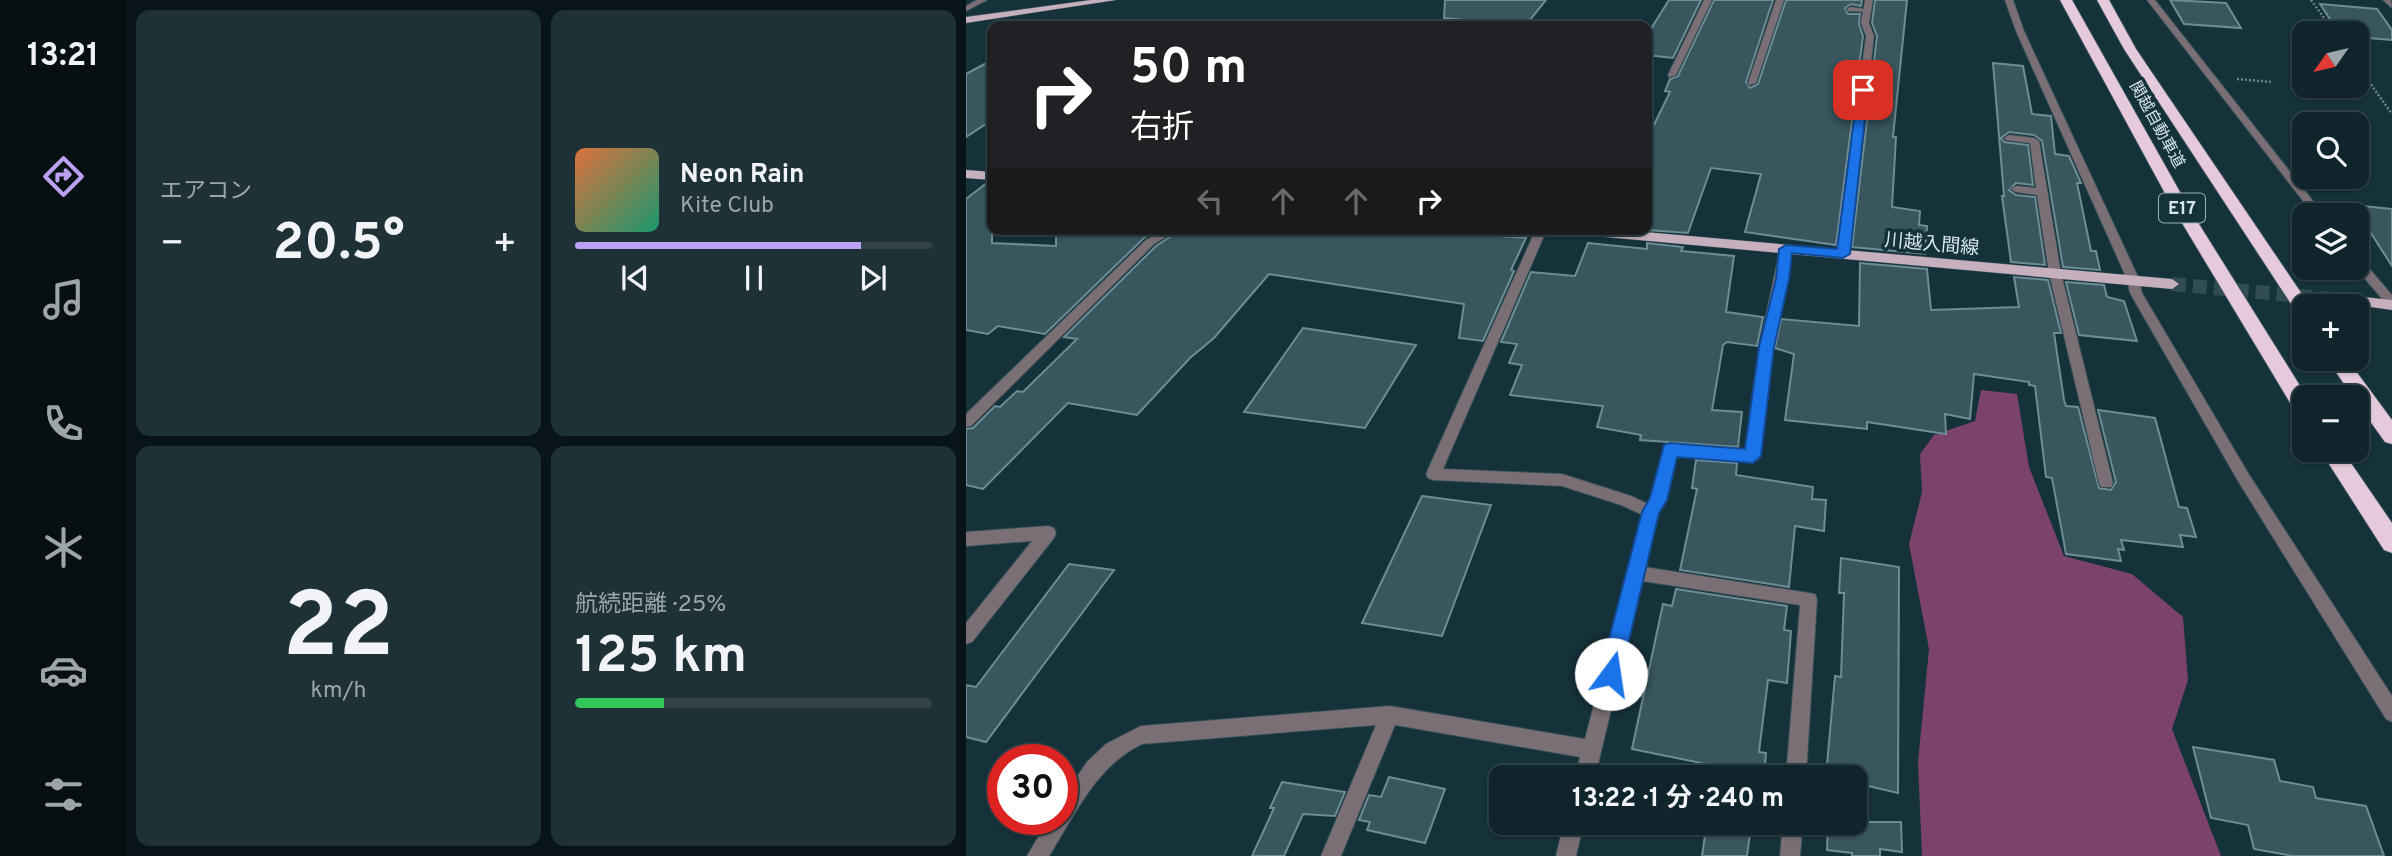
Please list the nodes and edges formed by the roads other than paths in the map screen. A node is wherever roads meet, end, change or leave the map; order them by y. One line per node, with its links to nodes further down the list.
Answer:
1 (983, 0): 12 (street)
2 (1111, 0): 14 (main road)
3 (1708, 0): 15 (street)
4 (1780, 0): 16 (street)
5 (2009, 0): 30 (street)
6 (2066, 0): 36 (highway, 関越自動車道 / E17)
7 (2103, 0): 32 (highway, 関越自動車道 / E17)
8 (2151, 0): 22 (street)
9 (2387, 0): 11 (street)
10 (1868, 5): 13 (street); 27 (street)
11 (2392, 6)
12 (966, 9)
13 (1851, 9)
14 (966, 20)
15 (1672, 75)
16 (1752, 83)
17 (2009, 138): 21 (street)
18 (966, 174): 19 (main road)
19 (987, 176)
20 (2016, 189): 21 (street)
21 (2042, 192): 28 (street)
22 (2310, 203)
23 (1163, 235): 37 (street)
24 (1539, 235): 41 (street)
25 (1636, 235): 26 (main road, 川越入間線)
26 (1786, 249): 27 (main road, 川越入間線); 41 (street)
27 (1843, 254): 28 (main road, 川越入間線)
28 (2055, 273): 30 (main road, 川越入間線); 40 (street)
29 (2369, 276): 34 (street)
30 (2133, 279): 31 (main road, 川越入間線); 46 (street)
31 (2172, 284)
32 (2293, 294)
33 (2369, 302): 34 (main road)
34 (2392, 304)
35 (2346, 371): 38 (highway)
36 (2292, 391)
37 (966, 422)
38 (2392, 436)
39 (2338, 462): 43 (highway)
40 (2106, 483)
41 (1650, 512): 44 (street)
42 (966, 538): 45 (street)
43 (2392, 543)
44 (1635, 573): 48 (street); 50 (street)
45 (966, 636)
46 (2392, 713)
47 (1390, 715): 48 (street); 51 (street); 56 (street)
48 (1592, 750): 49 (street)
49 (1588, 765)
50 (1797, 765)
51 (1078, 793)
52 (1051, 835): 55 (street)
53 (1571, 835): 57 (street)
54 (1792, 835): 58 (street)
55 (1037, 856)
56 (1331, 856)
57 (1566, 856)
58 (1790, 856)

